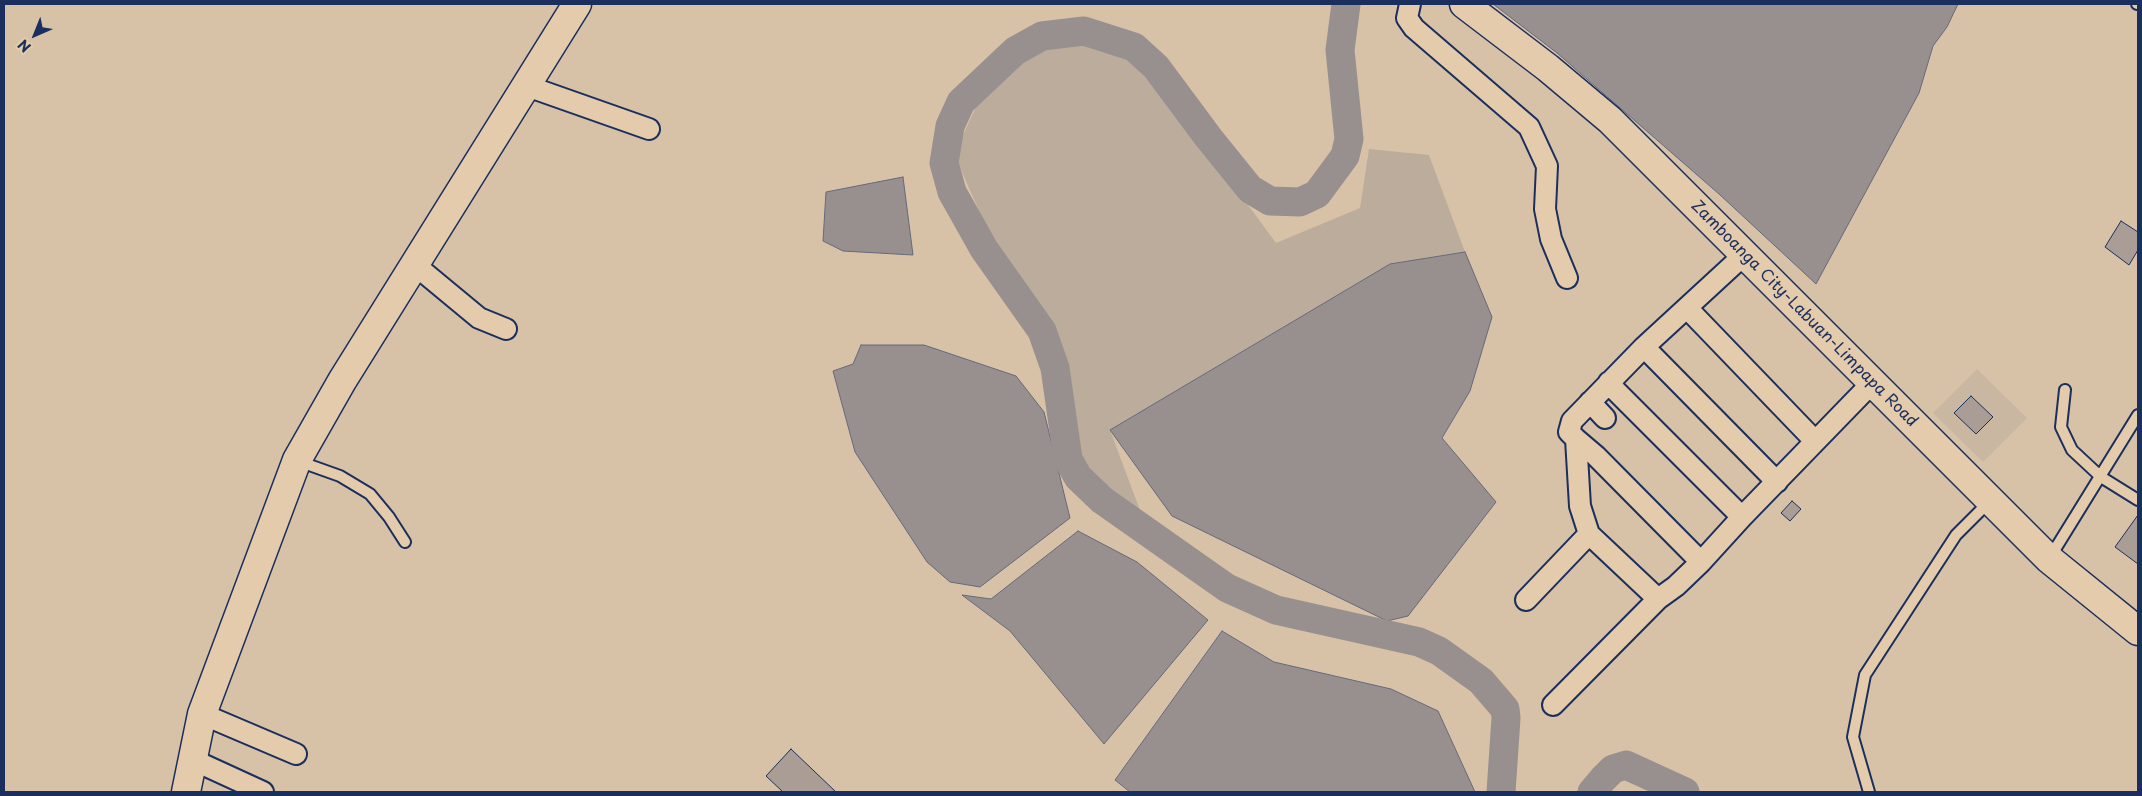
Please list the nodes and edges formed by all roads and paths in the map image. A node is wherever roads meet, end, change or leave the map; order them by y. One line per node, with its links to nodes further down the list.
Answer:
1 (577, 4): 4 (main road)
2 (1410, 4): 8 (street)
3 (1464, 4): 6 (main road, Zamboanga City-Labuan-Limpapa Road)
4 (527, 86): 5 (street); 7 (main road)
5 (649, 129)
6 (1745, 254): 9 (street); 13 (main road, Zamboanga City-Labuan-Limpapa Road)
7 (415, 265): 10 (street); 20 (main road)
8 (1567, 278)
9 (1687, 308): 11 (street); 19 (street)
10 (506, 329)
11 (1644, 348): 12 (street); 22 (street)
12 (1609, 382): 15 (street); 25 (street)
13 (1873, 382): 19 (street); 23 (main road, Zamboanga City-Labuan-Limpapa Road)
14 (2065, 390): 21 (lane)
15 (1590, 402): 17 (street); 18 (street)
16 (2138, 415): 21 (lane)
17 (1604, 418)
18 (1576, 439): 26 (street); 29 (street)
19 (1815, 441): 22 (street)
20 (297, 460): 27 (lane); 34 (main road)
21 (2101, 476): 24 (lane); 28 (lane)
22 (1777, 482): 25 (street)
23 (1991, 500): 28 (main road, Zamboanga City-Labuan-Limpapa Road); 39 (lane)
24 (2138, 500)
25 (1742, 517): 29 (street)
26 (1589, 534): 30 (street); 31 (street)
27 (405, 542)
28 (2049, 559): 32 (main road, Zamboanga City-Labuan-Limpapa Road)
29 (1701, 562): 30 (street)
30 (1658, 599): 33 (street)
31 (1526, 600)
32 (2138, 631)
33 (1553, 705)
34 (202, 714): 35 (street); 36 (main road)
35 (296, 754)
36 (191, 759): 37 (main road); 38 (street)
37 (186, 792)
38 (263, 792)
39 (1869, 792)

